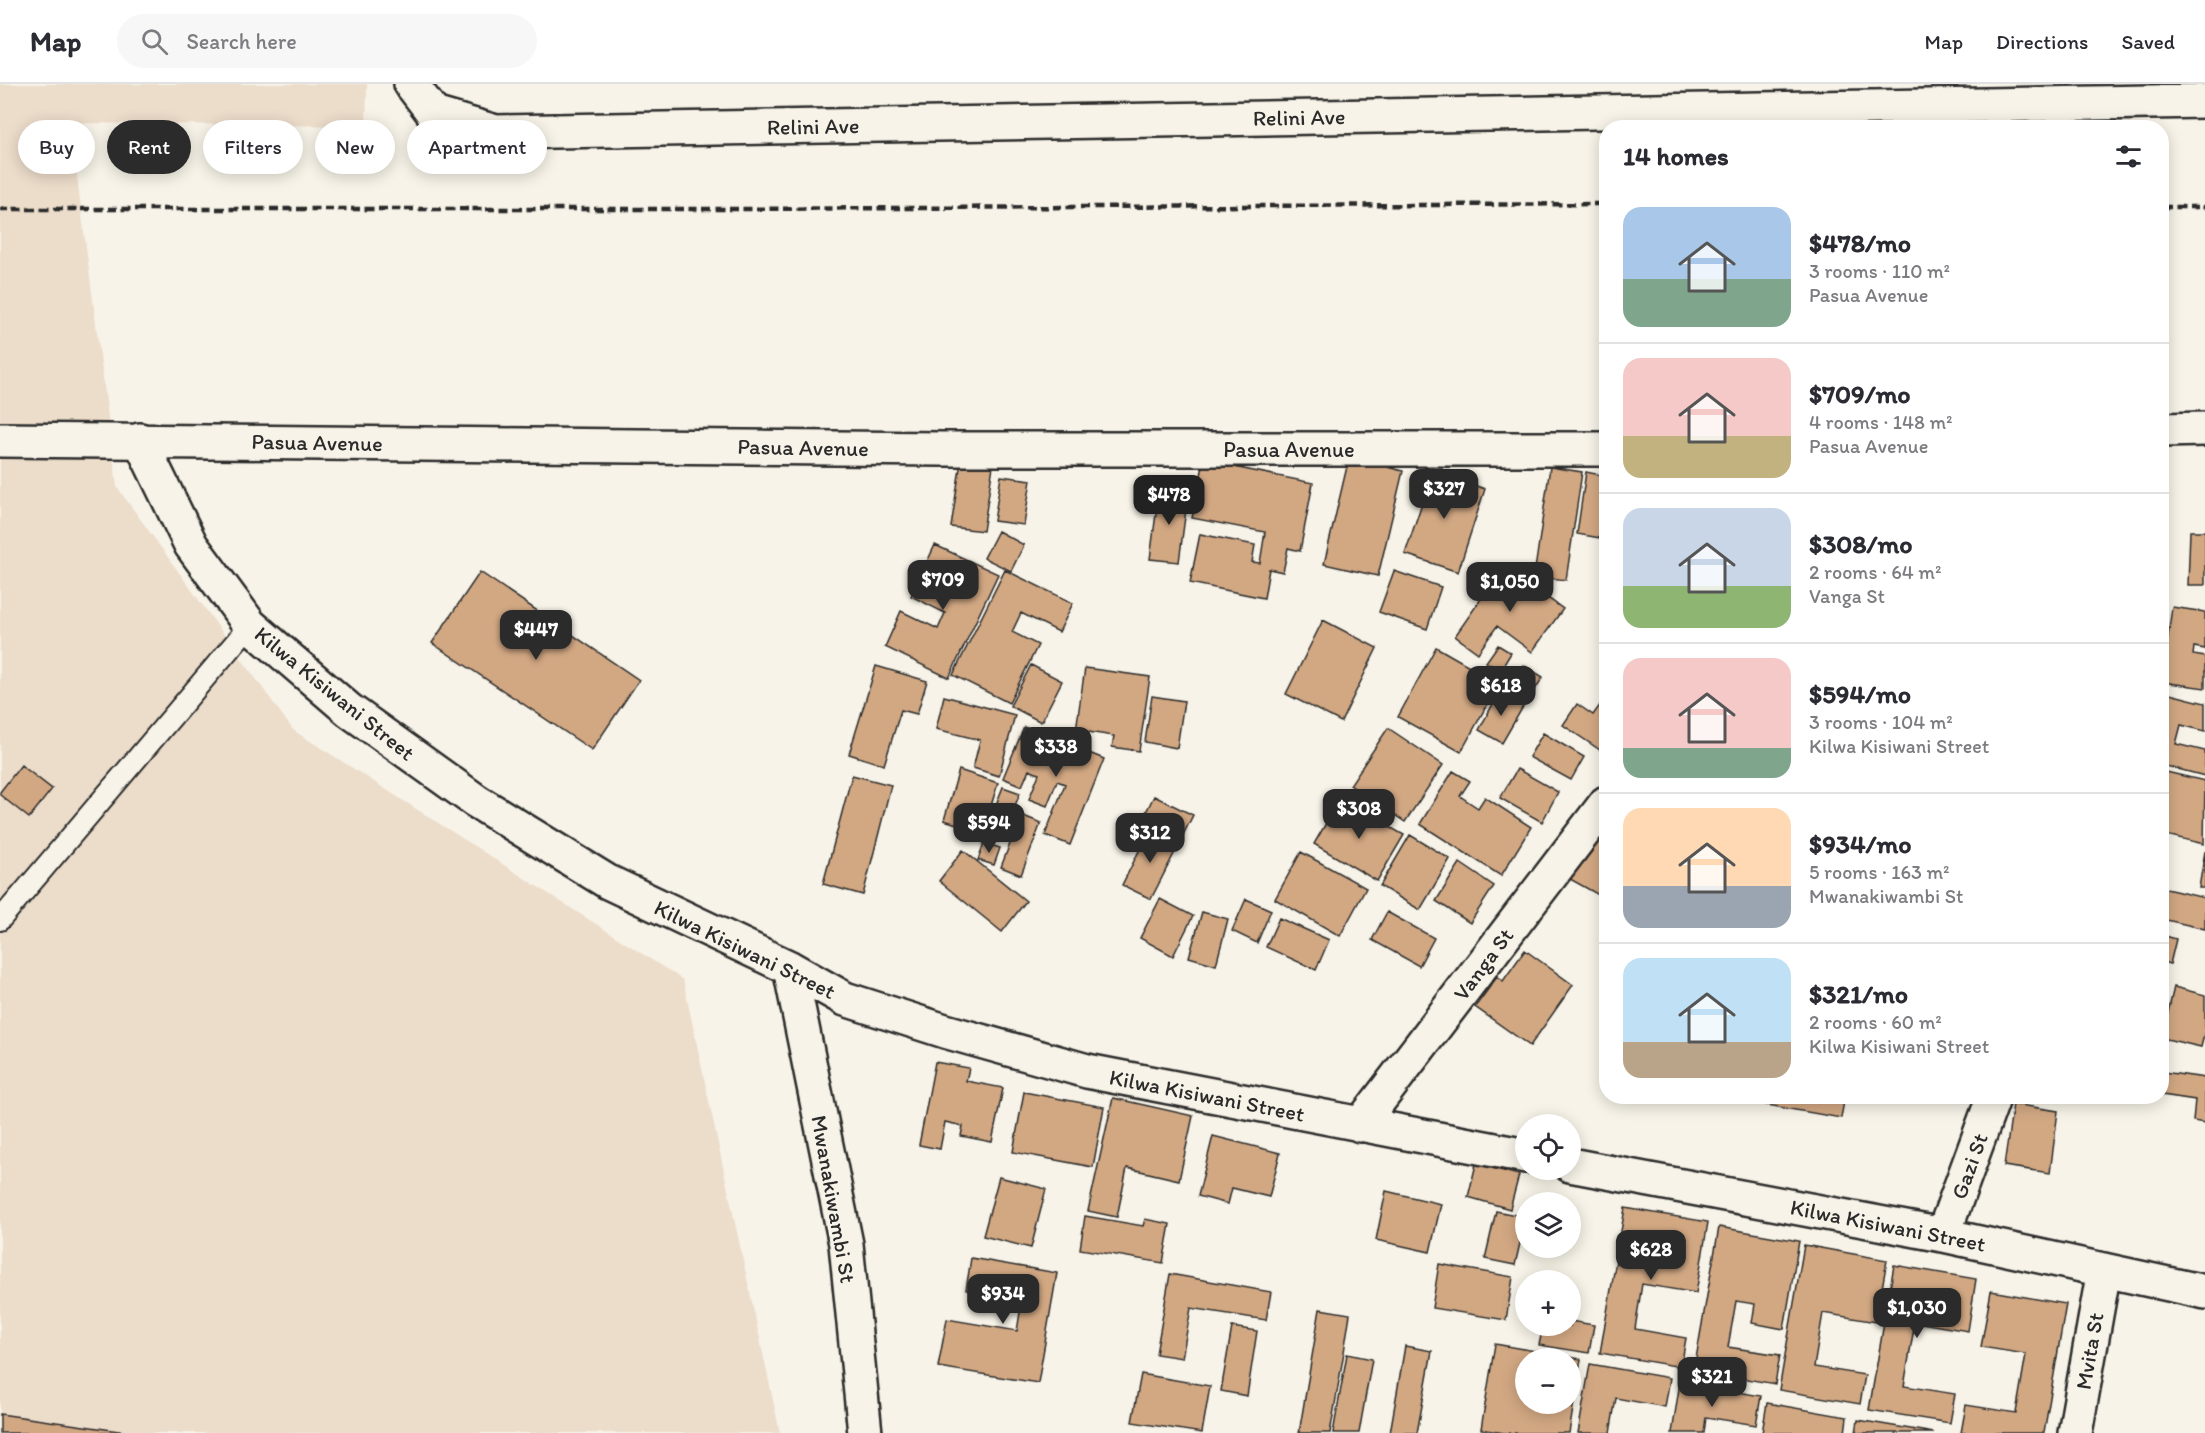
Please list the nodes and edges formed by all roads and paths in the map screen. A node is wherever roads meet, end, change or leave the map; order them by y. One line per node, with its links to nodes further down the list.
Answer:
1 (411, 84): 2 (street, Relini Ave)
2 (2205, 101)
3 (2205, 429): 4 (street)
4 (2169, 437)
5 (0, 440): 6 (street, Pasua Avenue)
6 (140, 440): 7 (street, Pasua Avenue); 8 (street, Kilwa Kisiwani Street)
7 (1599, 449)
8 (250, 625): 10 (lane); 11 (street, Kilwa Kisiwani Street)
9 (1599, 812): 13 (street, Vanga St)
10 (0, 920)
11 (790, 968): 13 (street, Kilwa Kisiwani Street); 19 (street, Mwanakiwambi St)
12 (1991, 1104): 16 (street, Gazi St)
13 (1360, 1125): 14 (street, Kilwa Kisiwani Street)
14 (1515, 1154)
15 (1581, 1167): 16 (street, Kilwa Kisiwani Street)
16 (1943, 1235): 17 (street, Kilwa Kisiwani Street)
17 (2104, 1270): 18 (street, Kilwa Kisiwani Street); 20 (street, Mvita St)
18 (2205, 1292)
19 (865, 1433)
20 (2074, 1433)

